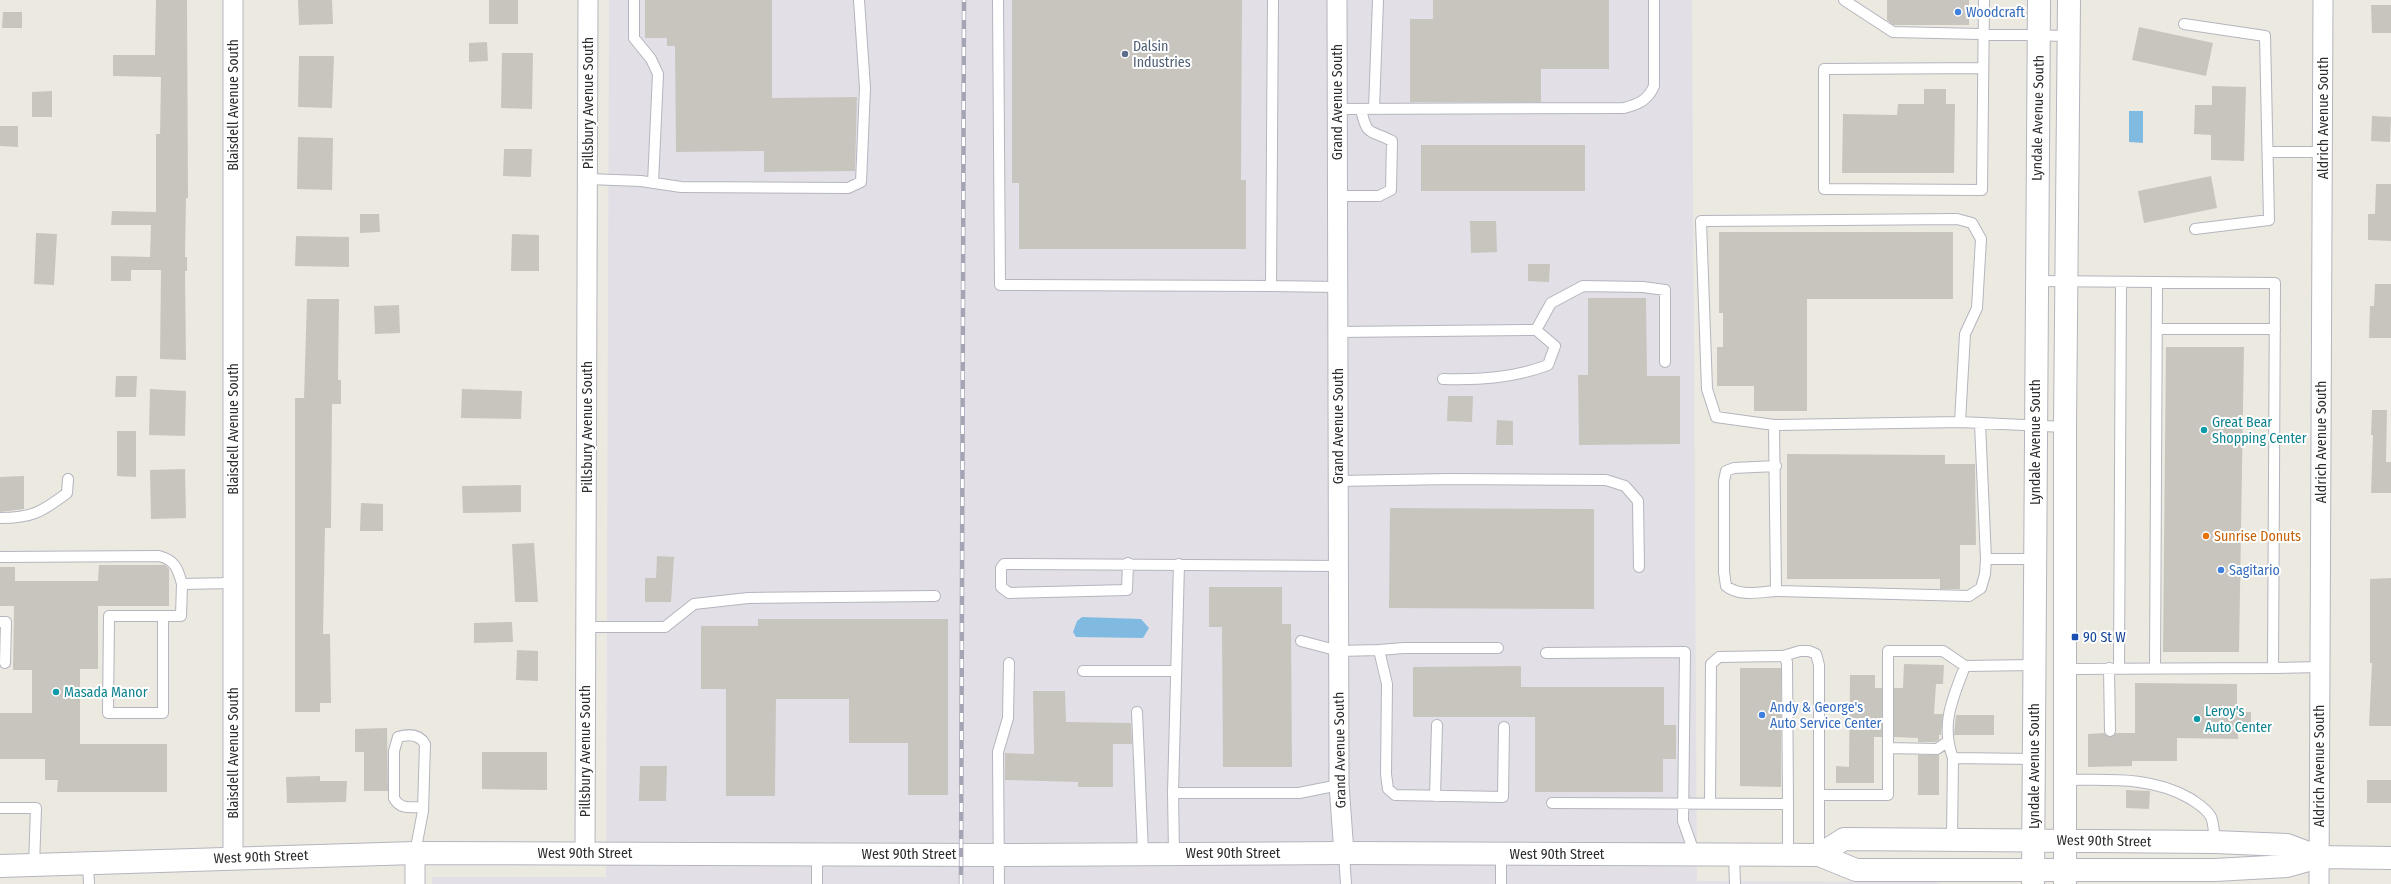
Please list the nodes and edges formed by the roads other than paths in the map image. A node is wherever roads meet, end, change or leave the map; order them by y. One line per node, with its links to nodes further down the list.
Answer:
1 (233, 0): 57 (street, Blaisdell Avenue South)
2 (588, 0): 25 (street, Pillsbury Avenue South)
3 (634, 0): 26 (lane)
4 (859, 0): 26 (lane)
5 (998, 0): 33 (lane)
6 (1273, 0): 33 (lane)
7 (1336, 0): 20 (street, Grand Avenue South)
8 (1378, 0): 22 (lane)
9 (1654, 0): 22 (lane)
10 (1844, 0): 16 (lane)
11 (1984, 0): 16 (lane)
12 (2039, 0): 17 (street, Lyndale Avenue South)
13 (2070, 0): 18 (street)
14 (2323, 0): 24 (street, Aldrich Avenue South)
15 (2184, 24): 23 (lane)
16 (1983, 35): 17 (lane); 19 (lane)
17 (2039, 36): 18 (lane); 29 (street, Lyndale Avenue South)
18 (2069, 36): 30 (street)
19 (1983, 68): 19 (lane)
20 (1337, 109): 21 (lane); 27 (street, Grand Avenue South)
21 (1361, 109): 22 (lane); 27 (lane)
22 (1374, 109)
23 (2269, 152): 24 (lane); 28 (lane)
24 (2322, 152): 74 (street, Aldrich Avenue South)
25 (588, 179): 26 (lane); 63 (street, Pillsbury Avenue South)
26 (653, 183)
27 (1337, 196): 34 (street, Grand Avenue South)
28 (2195, 229)
29 (2036, 281): 30 (lane); 44 (street, Lyndale Avenue South)
30 (2067, 281): 31 (lane); 45 (street)
31 (2121, 282): 32 (lane); 76 (lane)
32 (2157, 282): 35 (lane); 36 (lane)
33 (1271, 286): 34 (lane)
34 (1338, 286): 38 (street, Grand Avenue South)
35 (2157, 329): 36 (lane); 77 (lane)
36 (2275, 329): 78 (lane)
37 (1536, 330): 38 (lane); 39 (lane); 40 (lane)
38 (1338, 332): 48 (street, Grand Avenue South)
39 (1665, 362)
40 (1443, 379)
41 (1960, 422): 42 (lane); 43 (lane); 43 (lane)
42 (1980, 424): 44 (lane); 51 (lane)
43 (1774, 425): 46 (lane)
44 (2035, 427): 45 (lane); 52 (street, Lyndale Avenue South)
45 (2065, 427): 79 (street)
46 (1776, 466): 59 (lane); 59 (lane)
47 (68, 479): 49 (lane)
48 (1338, 480): 55 (street, Grand Avenue South); 56 (lane)
49 (0, 518)
50 (0, 557): 58 (lane)
51 (1986, 559): 52 (lane); 59 (lane)
52 (2036, 559): 73 (street, Lyndale Avenue South)
53 (1128, 563): 53 (lane); 54 (lane)
54 (1179, 564): 55 (lane); 81 (lane)
55 (1337, 566): 67 (street, Grand Avenue South)
56 (1639, 567)
57 (233, 583): 58 (lane); 117 (street, Blaisdell Avenue South)
58 (182, 584): 61 (lane)
59 (1776, 591)
60 (935, 596): 63 (lane)
61 (164, 616): 61 (lane)
62 (0, 622): 70 (lane)
63 (586, 627): 106 (street, Pillsbury Avenue South)
64 (1301, 641): 67 (lane)
65 (1498, 648): 66 (lane)
66 (1379, 650): 67 (lane); 94 (lane)
67 (1338, 651): 91 (street, Grand Avenue South)
68 (1546, 653): 96 (lane)
69 (1783, 656): 93 (lane); 97 (lane); 98 (lane)
70 (5, 663)
71 (1009, 663): 112 (lane)
72 (1965, 666): 73 (lane); 86 (lane); 87 (lane)
73 (2035, 666): 89 (street, Lyndale Avenue South)
74 (2320, 667): 78 (lane); 118 (street, Aldrich Avenue South)
75 (2108, 668): 76 (lane); 79 (lane); 85 (lane)
76 (2119, 668): 77 (lane)
77 (2154, 668): 78 (lane)
78 (2273, 668)
79 (2065, 669): 90 (street)
80 (1083, 671): 81 (lane)
81 (1175, 671): 92 (lane)
82 (1137, 712): 110 (lane)
83 (1437, 725): 94 (lane)
84 (1504, 726): 94 (lane)
85 (2110, 731)
86 (1947, 742): 87 (lane); 88 (lane)
87 (1888, 748): 93 (lane)
88 (1953, 758): 89 (lane); 101 (lane)
89 (2034, 759): 102 (street, Lyndale Avenue South)
90 (2065, 780): 103 (street); 104 (lane)
91 (1339, 786): 92 (lane); 108 (street, Grand Avenue South)
92 (1173, 793): 107 (lane)
93 (1819, 794): 116 (lane)
94 (1435, 796)
95 (1552, 803): 96 (lane)
96 (1683, 803): 97 (lane); 113 (lane)
97 (1710, 804): 98 (lane)
98 (1788, 804): 115 (lane)
99 (424, 807): 99 (lane); 105 (lane)
100 (0, 808): 121 (lane)
101 (1952, 840): 102 (street, West 90th Street); 116 (street, West 90th Street)
102 (2034, 840): 103 (street, West 90th Street); 125 (street, Lyndale Avenue South)
103 (2065, 840): 104 (street, West 90th Street); 126 (street)
104 (2215, 842): 118 (street, West 90th Street)
105 (415, 853): 106 (street, West 90th Street); 117 (street, West 90th Street); 128 (street)
106 (585, 853): 109 (street, West 90th Street)
107 (1174, 853): 108 (street, West 90th Street); 110 (street, West 90th Street)
108 (1344, 853): 111 (street, West 90th Street); 131 (lane)
109 (818, 854): 112 (street, West 90th Street); 129 (lane)
110 (1142, 854): 112 (street, West 90th Street)
111 (1501, 854): 113 (street, West 90th Street); 132 (lane)
112 (998, 855): 130 (lane)
113 (1695, 855): 114 (street, West 90th Street)
114 (1734, 855): 115 (street, West 90th Street); 133 (lane)
115 (1788, 855): 116 (street, West 90th Street)
116 (1819, 855): 124 (street, West 90th Street)
117 (233, 857): 123 (street, West 90th Street)
118 (2319, 857): 119 (street, West 90th Street); 127 (street, West 90th Street); 136 (street, Aldrich Avenue South)
119 (2391, 858)
120 (0, 866): 121 (street, West 90th Street)
121 (34, 866): 123 (street, West 90th Street)
122 (2152, 870): 126 (street, West 90th Street); 127 (street, West 90th Street); 135 (street)
123 (89, 874)
124 (1944, 874): 125 (street, West 90th Street); 134 (street)
125 (2033, 877): 126 (street, West 90th Street)
126 (2065, 877)
127 (2215, 877)
128 (415, 884)
129 (818, 884)
130 (999, 884)
131 (1346, 884)
132 (1501, 884)
133 (1735, 884)
134 (1978, 884)
135 (2118, 884)
136 (2320, 884)

